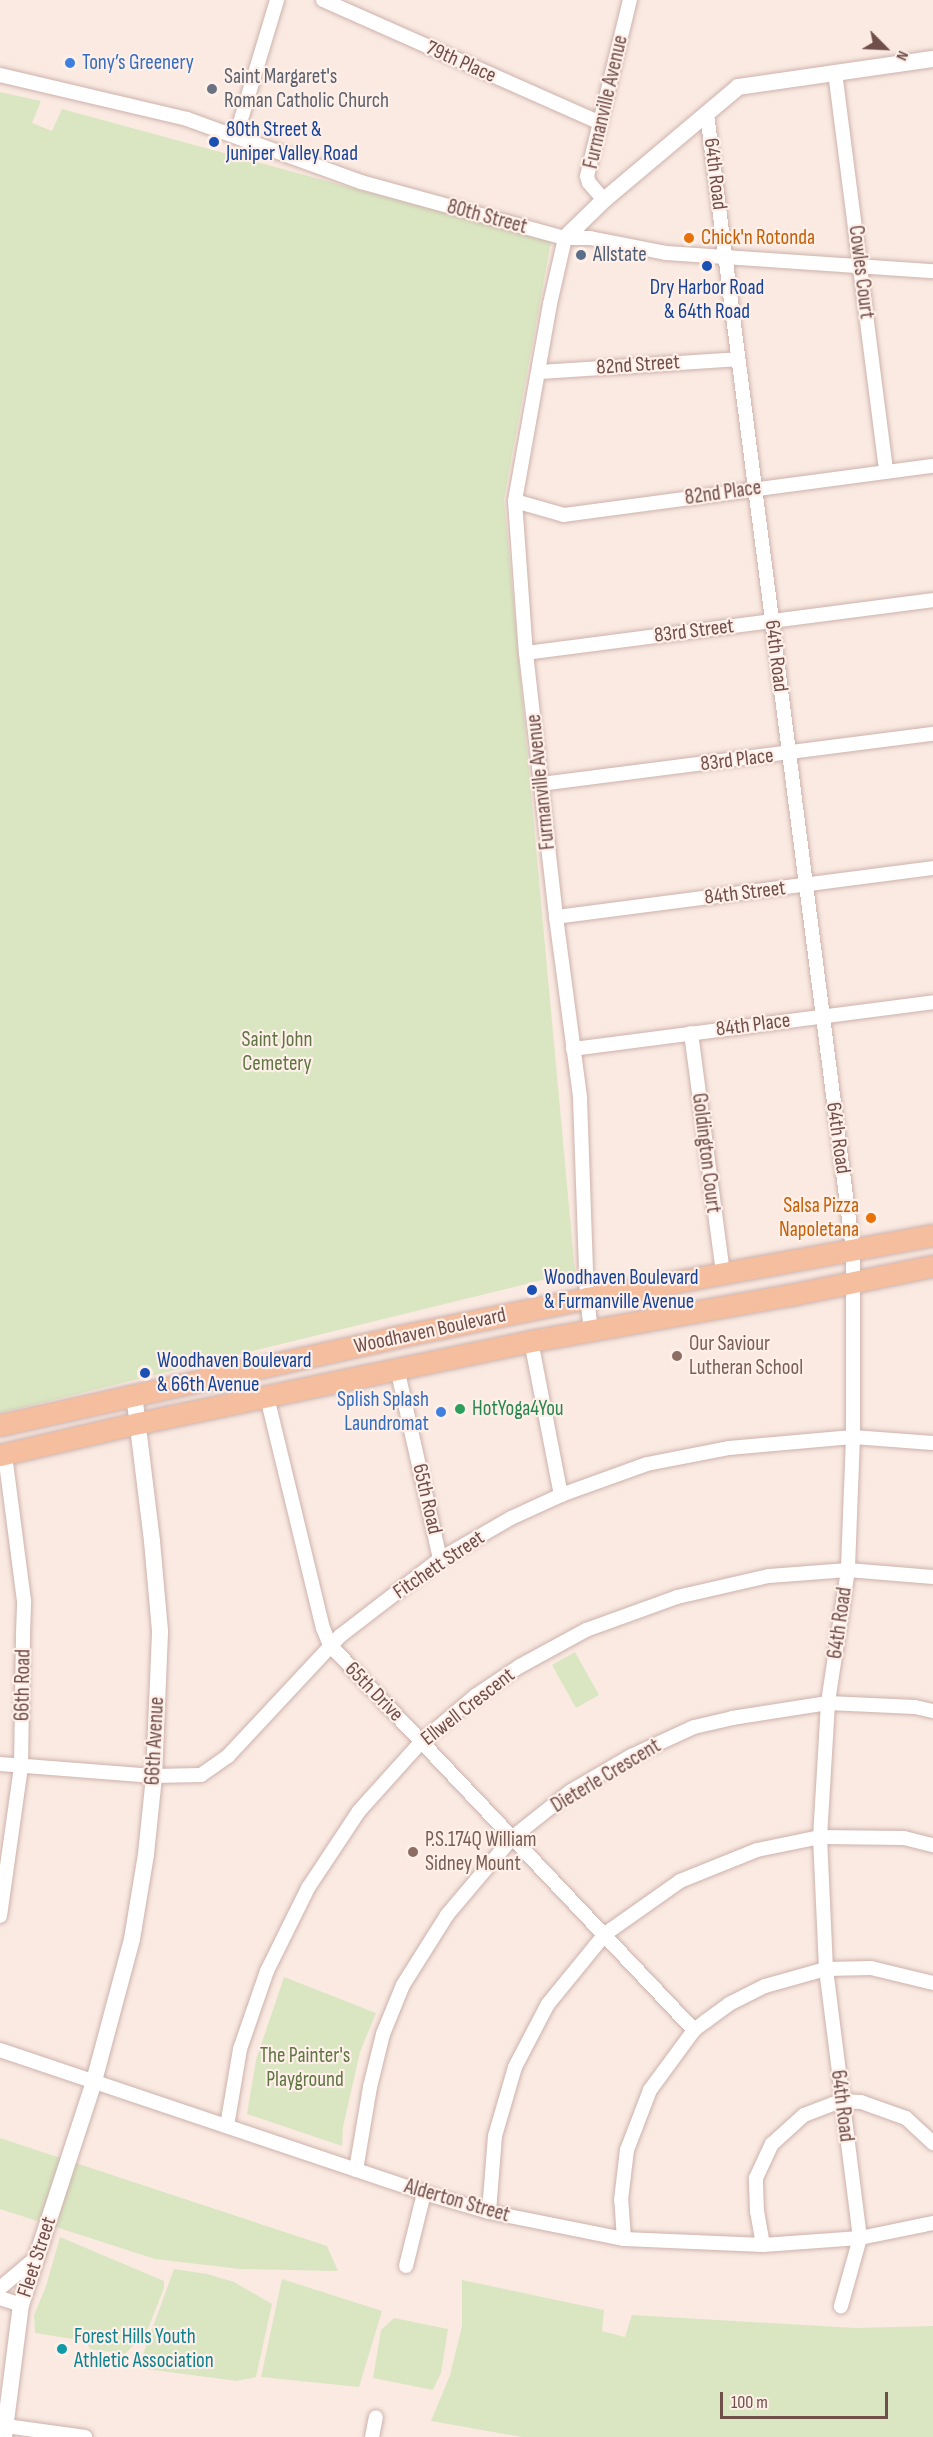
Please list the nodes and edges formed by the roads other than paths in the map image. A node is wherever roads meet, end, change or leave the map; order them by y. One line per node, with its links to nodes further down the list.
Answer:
1 (277, 0): 9 (street)
2 (323, 0): 8 (street, 79th Place)
3 (630, 0): 8 (street, Furmanville Avenue)
4 (933, 59): 5 (street)
5 (835, 72): 7 (street); 13 (street, Cowles Court)
6 (0, 75): 9 (street, 80th Street)
7 (707, 114): 10 (street); 12 (street, 64th Road)
8 (600, 123): 10 (street, Furmanville Avenue)
9 (236, 136): 11 (street, 80th Street)
10 (604, 200): 11 (street)
11 (564, 238): 12 (street, 80th Street); 16 (street, Furmanville Avenue)
12 (725, 257): 13 (street, 80th Street); 15 (street, 64th Road)
13 (860, 266): 14 (street, 80th Street); 18 (street, Cowles Court)
14 (933, 271)
15 (738, 359): 16 (street, 82nd Street); 19 (street, 64th Road)
16 (538, 372): 20 (street, Furmanville Avenue)
17 (933, 466): 18 (street, 82nd Place)
18 (886, 472): 19 (street, 82nd Place)
19 (755, 489): 20 (street, 82nd Place); 22 (street, 64th Road)
20 (516, 501): 23 (street, Furmanville Avenue)
21 (933, 600): 22 (street, 83rd Street)
22 (771, 621): 23 (street, 83rd Street); 25 (street, 64th Road)
23 (526, 653): 26 (street, Furmanville Avenue)
24 (933, 734): 25 (street, 83rd Place)
25 (788, 753): 26 (street, 83rd Place); 28 (street, 64th Road)
26 (541, 784): 29 (street, Furmanville Avenue)
27 (933, 868): 28 (street, 84th Street)
28 (805, 885): 29 (street, 84th Street); 31 (street, 64th Road)
29 (556, 917): 33 (street, Furmanville Avenue)
30 (933, 1002): 31 (street, 84th Place)
31 (822, 1016): 32 (street, 84th Place); 35 (street, 64th Road)
32 (691, 1033): 33 (street, 84th Place); 37 (street, Goldington Court)
33 (573, 1049): 39 (street, Furmanville Avenue)
34 (933, 1235): 35 (main road, Woodhaven Boulevard)
35 (853, 1250): 37 (main road, Woodhaven Boulevard); 38 (street, 64th Road)
36 (933, 1266): 38 (main road, Woodhaven Boulevard)
37 (723, 1273): 39 (main road, Woodhaven Boulevard)
38 (854, 1282): 40 (main road, Woodhaven Boulevard); 47 (street, 64th Road)
39 (587, 1298): 40 (street, Furmanville Avenue); 43 (main road, Woodhaven Boulevard)
40 (591, 1329): 41 (main road, Woodhaven Boulevard)
41 (531, 1341): 42 (main road, Woodhaven Boulevard); 50 (street)
42 (398, 1368): 44 (main road, Woodhaven Boulevard); 51 (street, 65th Road)
43 (134, 1395): 45 (street, 66th Avenue); 46 (main road, Woodhaven Boulevard)
44 (267, 1397): 45 (main road, Woodhaven Boulevard); 54 (street, 65th Drive)
45 (139, 1423): 49 (main road, Woodhaven Boulevard); 60 (street, 66th Avenue)
46 (0, 1425)
47 (853, 1437): 48 (street, Fitchett Street); 50 (street, Fitchett Street); 52 (street, 64th Road)
48 (933, 1443)
49 (3, 1454): 59 (street, 66th Road)
50 (561, 1495): 51 (street, Fitchett Street)
51 (440, 1558): 54 (street, Fitchett Street)
52 (848, 1570): 53 (street, Ellwell Crescent); 55 (street, 64th Road); 57 (street, Ellwell Crescent)
53 (933, 1577)
54 (330, 1645): 57 (street, 65th Drive); 60 (street, Fitchett Street)
55 (828, 1703): 56 (street, Dieterle Crescent); 61 (street, 64th Road); 62 (street, Dieterle Crescent)
56 (933, 1711)
57 (422, 1741): 62 (street, 65th Drive); 72 (street, Ellwell Crescent)
58 (0, 1764): 59 (street, Fitchett Street)
59 (21, 1766): 60 (street, Fitchett Street); 64 (street, 66th Road)
60 (154, 1776): 70 (street, 66th Avenue)
61 (820, 1836): 63 (street); 65 (street); 66 (street, 64th Road)
62 (513, 1837): 65 (street, 65th Drive); 74 (street, Dieterle Crescent)
63 (933, 1845)
64 (0, 1916)
65 (605, 1934): 68 (street, 65th Drive); 76 (street)
66 (826, 1969): 67 (street); 68 (street); 71 (street, 64th Road)
67 (933, 1983)
68 (694, 2030): 79 (street)
69 (0, 2049): 70 (street, Alderton Street)
70 (94, 2081): 72 (street, Alderton Street); 81 (street, Fleet Street)
71 (841, 2101): 73 (street); 78 (street, 64th Road); 80 (street)
72 (227, 2126): 74 (street, Alderton Street)
73 (933, 2143)
74 (356, 2170): 75 (street, Alderton Street)
75 (423, 2193): 76 (street, Alderton Street); 82 (street)
76 (489, 2212): 79 (street, Alderton Street)
77 (933, 2223): 78 (street, Alderton Street)
78 (860, 2238): 80 (street, Alderton Street); 86 (street, 64th Road)
79 (624, 2239): 80 (street, Alderton Street)
80 (763, 2245)
81 (38, 2256): 83 (street); 85 (street, Fleet Street)
82 (406, 2266)
83 (0, 2288)
84 (0, 2298): 85 (street)
85 (21, 2305): 88 (street, Fleet Street)
86 (841, 2306)
87 (376, 2417): 91 (street)
88 (5, 2432): 89 (street)
89 (34, 2434): 90 (street)
90 (84, 2437)
91 (372, 2437)

